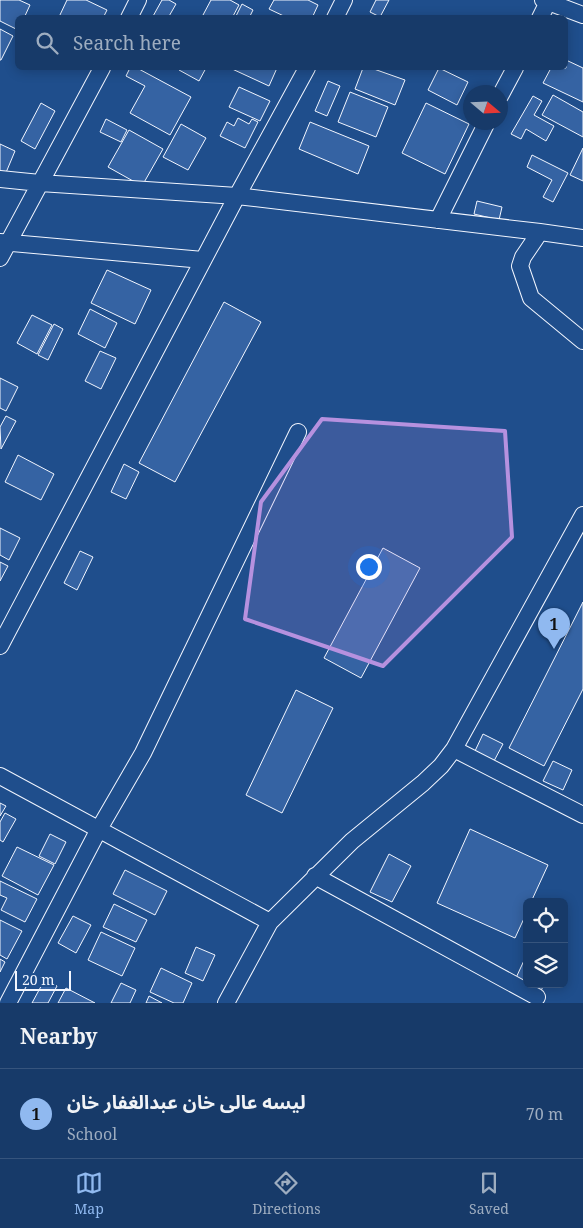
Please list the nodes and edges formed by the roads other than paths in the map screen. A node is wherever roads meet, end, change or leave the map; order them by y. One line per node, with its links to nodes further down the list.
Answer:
1 (138, 0): 4 (street)
2 (344, 0): 5 (street)
3 (546, 1): 6 (street); 7 (street)
4 (130, 15)
5 (336, 15)
6 (541, 15)
7 (583, 15)
8 (101, 70): 14 (street)
9 (306, 70): 15 (street)
10 (514, 70): 11 (street)
11 (506, 85)
12 (483, 130): 16 (street)
13 (0, 179): 14 (street)
14 (40, 183): 15 (street); 19 (street)
15 (237, 196): 16 (street); 21 (street)
16 (438, 220): 17 (street)
17 (540, 232): 18 (street); 22 (street)
18 (583, 238)
19 (4, 242): 20 (street); 21 (street)
20 (0, 258)
21 (203, 260): 25 (street)
22 (583, 340)
23 (298, 432): 29 (street)
24 (583, 515): 26 (street)
25 (0, 646)
26 (454, 749): 28 (street); 30 (street)
27 (0, 776): 29 (street)
28 (583, 815)
29 (99, 829): 31 (street); 33 (street)
30 (315, 876): 31 (street); 32 (street)
31 (270, 922): 34 (street)
32 (537, 997)
33 (8, 1003)
34 (226, 1003)

